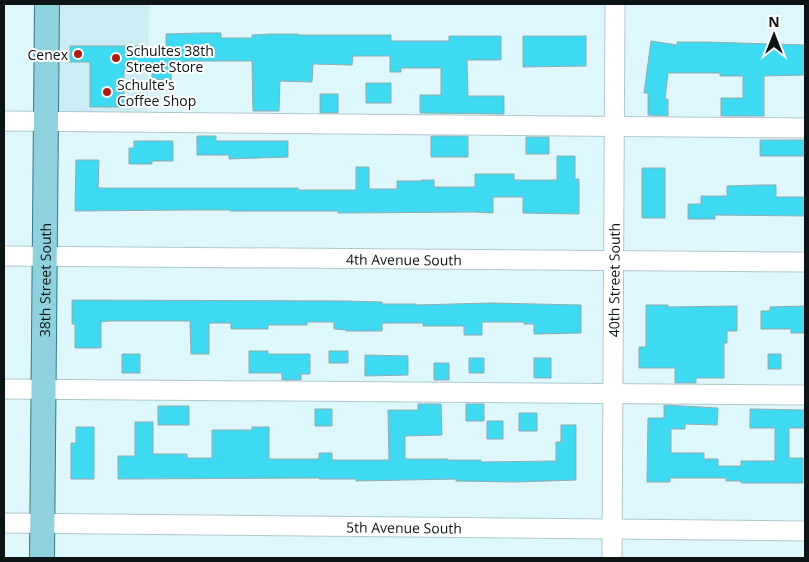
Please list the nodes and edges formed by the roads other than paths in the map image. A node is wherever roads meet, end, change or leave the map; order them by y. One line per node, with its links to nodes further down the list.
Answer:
1 (47, 4): 4 (main road, 38th Street South)
2 (614, 4): 5 (street, 40th Street South)
3 (4, 122): 4 (street)
4 (46, 122): 5 (street); 8 (main road, 38th Street South)
5 (614, 127): 6 (street); 9 (street, 40th Street South)
6 (805, 128)
7 (4, 256): 8 (street, 4th Avenue South)
8 (44, 257): 9 (street, 4th Avenue South); 12 (main road, 38th Street South)
9 (614, 260): 10 (street, 4th Avenue South); 13 (street, 40th Street South)
10 (805, 262)
11 (4, 389): 12 (street)
12 (43, 390): 13 (street); 16 (main road, 38th Street South)
13 (614, 394): 14 (street); 17 (street, 40th Street South)
14 (805, 395)
15 (4, 523): 16 (street, 5th Avenue South)
16 (42, 523): 17 (street, 5th Avenue South); 19 (main road, 38th Street South)
17 (613, 529): 18 (street, 5th Avenue South); 20 (street, 40th Street South)
18 (805, 531)
19 (42, 558)
20 (612, 558)

